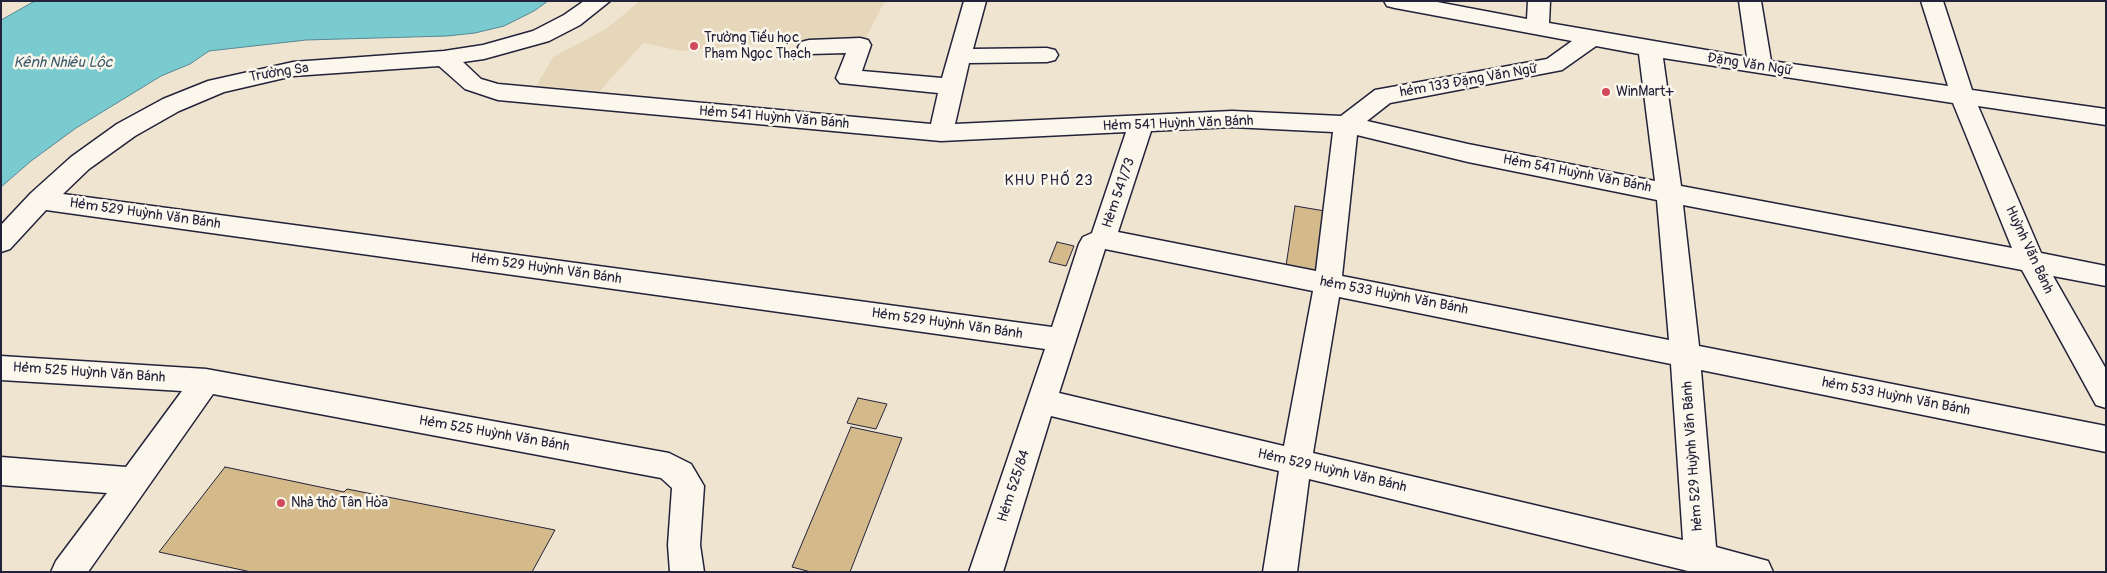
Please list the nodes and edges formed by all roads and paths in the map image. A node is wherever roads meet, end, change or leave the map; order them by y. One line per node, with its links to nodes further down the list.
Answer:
1 (599, 1): 13 (street, Trường Sa)
2 (975, 1): 12 (street)
3 (1396, 1): 7 (street, Đặng Văn Ngữ)
4 (1539, 1): 7 (street)
5 (1750, 1): 14 (street)
6 (1932, 1): 16 (street, Huỳnh Văn Bánh)
7 (1538, 26): 8 (street, Đặng Văn Ngữ)
8 (1593, 38): 10 (street, Đặng Văn Ngữ); 18 (street, hẻm 133 Đặng Văn Ngữ)
9 (809, 47): 15 (street)
10 (1650, 49): 14 (street, Đặng Văn Ngữ); 21 (street)
11 (1047, 55): 12 (street)
12 (959, 56): 15 (street)
13 (444, 58): 20 (street, Hẻm 541 Huỳnh Văn Bánh); 22 (street, Trường Sa)
14 (1760, 67): 16 (street, Đặng Văn Ngữ)
15 (951, 86): 20 (street)
16 (1964, 98): 17 (street, Đặng Văn Ngữ); 25 (street, Huỳnh Văn Bánh)
17 (2106, 117)
18 (1346, 124): 19 (street, Hẻm 541 Huỳnh Văn Bánh); 21 (street, Hẻm 541 Huỳnh Văn Bánh); 27 (street)
19 (1142, 125): 20 (street, Hẻm 541 Huỳnh Văn Bánh); 23 (street, Hèm 541/73)
20 (941, 134)
21 (1669, 193): 25 (street, Hẻm 541 Huỳnh Văn Bánh); 29 (street)
22 (40, 200): 24 (street, Trường Sa); 28 (street, Hẻm 529 Huỳnh Văn Bánh)
23 (1103, 238): 27 (street, hẻm 533 Huỳnh Văn Bánh); 28 (street, Hèm 541/73)
24 (1, 242)
25 (2031, 262): 26 (street, Hẻm 541 Huỳnh Văn Bánh); 32 (street, Huỳnh Văn Bánh)
26 (2106, 276)
27 (1328, 283): 29 (street, hẻm 533 Huỳnh Văn Bánh); 35 (street)
28 (1062, 340): 33 (street)
29 (1685, 354): 34 (street, hẻm 533 Huỳnh Văn Bánh); 38 (street, hẻm 529 Huỳnh Văn Bánh)
30 (1, 368): 31 (street, Hẻm 525 Huỳnh Văn Bánh)
31 (206, 381): 37 (street); 40 (street, Hẻm 525 Huỳnh Văn Bánh)
32 (2106, 396)
33 (1041, 401): 35 (street, Hẻm 529 Huỳnh Văn Bánh); 41 (street, Hẻm 525/84)
34 (2106, 439)
35 (1296, 462): 38 (street, Hẻm 529 Huỳnh Văn Bánh); 42 (street)
36 (1, 471): 37 (street)
37 (134, 481): 39 (street)
38 (1701, 559): 43 (street, Hẻm 529 Huỳnh Văn Bánh)
39 (68, 572)
40 (687, 572)
41 (986, 572)
42 (1280, 572)
43 (1756, 572)

